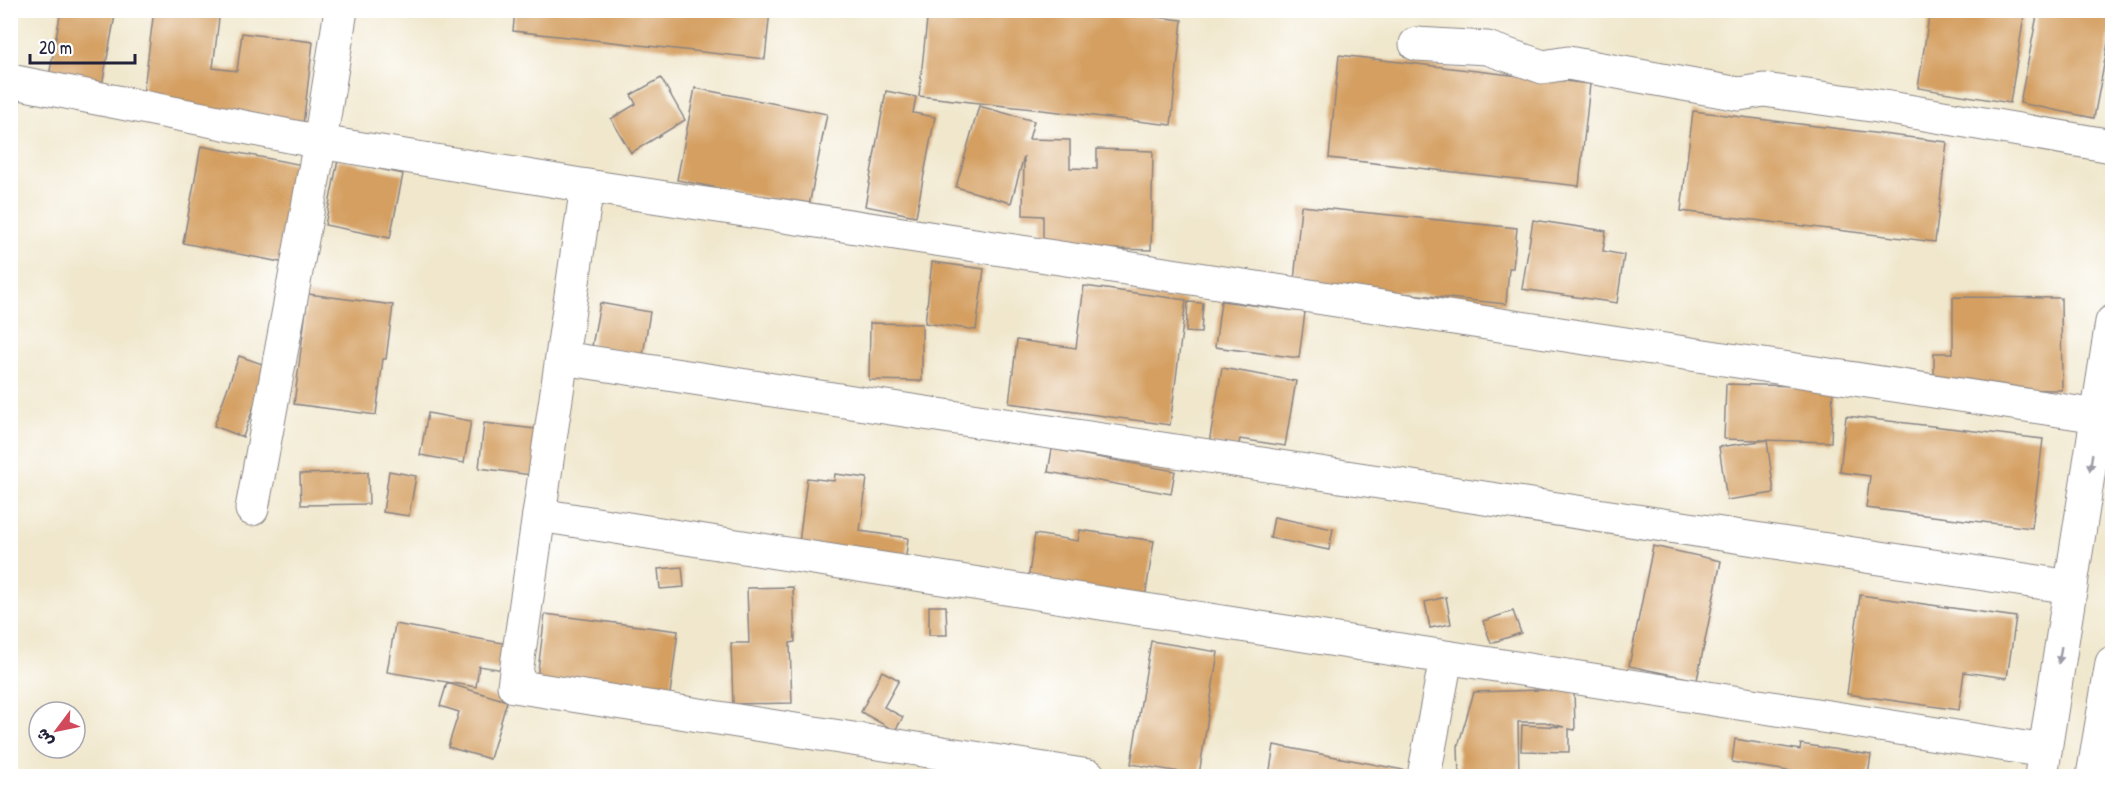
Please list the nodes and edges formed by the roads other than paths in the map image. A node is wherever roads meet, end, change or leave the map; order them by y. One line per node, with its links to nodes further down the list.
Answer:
1 (341, 10): 4 (street)
2 (1416, 44): 5 (street)
3 (10, 81): 4 (street)
4 (320, 142): 6 (street); 10 (street)
5 (2112, 146)
6 (587, 186): 8 (street); 9 (street)
7 (2112, 321): 9 (street)
8 (562, 358): 11 (street); 12 (street)
9 (2098, 416): 12 (street, one-way to 12)
10 (252, 509)
11 (539, 515): 13 (street); 16 (street)
12 (2071, 587): 15 (street, one-way to 15)
13 (1446, 658): 15 (street); 17 (street)
14 (2112, 663): 18 (street)
15 (2043, 764)
16 (1089, 777)
17 (1424, 777)
18 (2093, 777)

